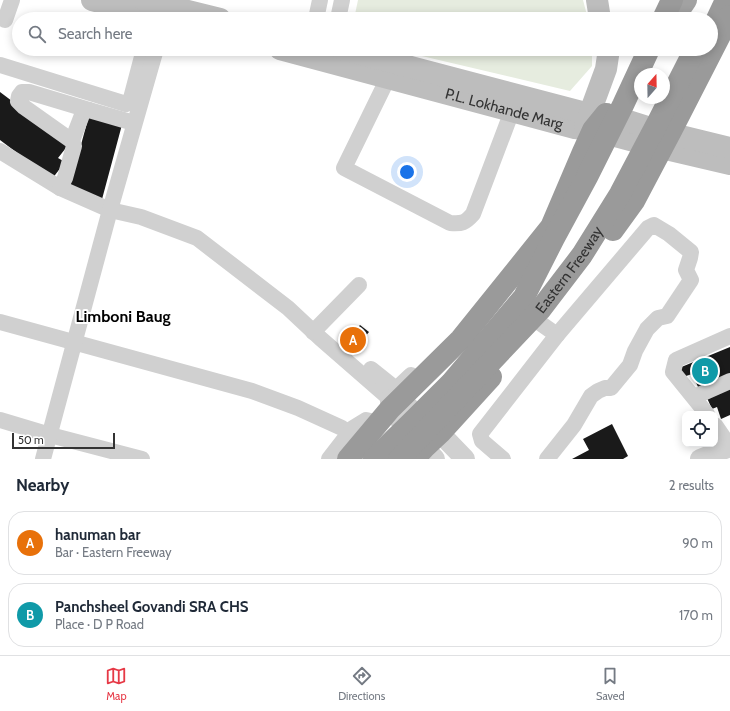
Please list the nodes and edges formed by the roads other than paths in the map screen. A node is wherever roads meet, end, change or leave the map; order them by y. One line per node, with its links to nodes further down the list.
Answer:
1 (92, 0): 10 (main road)
2 (320, 0): 11 (street)
3 (342, 0): 12 (street)
4 (597, 0): 13 (main road)
5 (608, 0): 14 (main road)
6 (672, 0): 15 (highway)
7 (686, 0): 16 (highway)
8 (720, 0): 17 (highway)
9 (726, 0): 19 (highway)
10 (149, 12)
11 (317, 12)
12 (339, 12)
13 (599, 12)
14 (609, 12)
15 (666, 12)
16 (678, 12)
17 (714, 12)
18 (730, 16): 20 (highway, bridge)
19 (718, 17)
20 (718, 39)
21 (142, 56): 32 (street)
22 (154, 56): 39 (street)
23 (319, 56): 33 (main road, P.L. Lokhande Marg)
24 (363, 56): 34 (main road, P.L. Lokhande Marg)
25 (597, 56): 38 (main road)
26 (608, 56): 38 (main road)
27 (644, 56): 38 (highway)
28 (647, 56): 70 (highway, Eastern Freeway, bridge)
29 (691, 56): 50 (highway, Eastern Freeway, bridge)
30 (698, 56): 41 (highway)
31 (709, 56): 50 (highway, bridge)
32 (0, 65)
33 (388, 78): 34 (main road, P.L. Lokhande Marg); 37 (street)
34 (477, 93): 37 (main road, P.L. Lokhande Marg); 38 (main road, P.L. Lokhande Marg)
35 (60, 101): 36 (street); 40 (street); 40 (street)
36 (89, 110): 39 (street); 42 (street)
37 (512, 111): 38 (main road, P.L. Lokhande Marg)
38 (588, 121): 41 (main road, P.L. Lokhande Marg); 57 (highway)
39 (134, 123): 47 (street)
40 (49, 124): 42 (street)
41 (656, 139): 43 (main road, P.L. Lokhande Marg); 45 (main road, P.L. Lokhande Marg); 50 (highway)
42 (72, 141): 46 (street)
43 (730, 148)
44 (0, 151): 46 (street)
45 (730, 164)
46 (60, 188): 47 (street)
47 (110, 210): 51 (street); 53 (street)
48 (359, 285): 51 (street)
49 (0, 322): 53 (street)
50 (546, 323): 62 (highway); 71 (highway, Eastern Freeway, bridge); 73 (street); 74 (street)
51 (316, 329): 57 (street)
52 (730, 336): 56 (street)
53 (74, 342): 60 (street); 63 (street)
54 (428, 358): 57 (street)
55 (730, 381): 56 (street)
56 (694, 397): 58 (street)
57 (391, 403): 62 (street); 65 (street); 68 (street); 69 (highway)
58 (705, 411)
59 (0, 420): 63 (street)
60 (342, 428)
61 (718, 429): 64 (street)
62 (440, 433): 65 (highway); 72 (street)
63 (50, 435): 66 (street); 67 (street)
64 (730, 447): 75 (street)
65 (424, 455)
66 (43, 459)
67 (142, 459)
68 (329, 459)
69 (348, 459)
70 (374, 459)
71 (399, 459)
72 (465, 459)
73 (503, 459)
74 (548, 459)
75 (700, 459)

